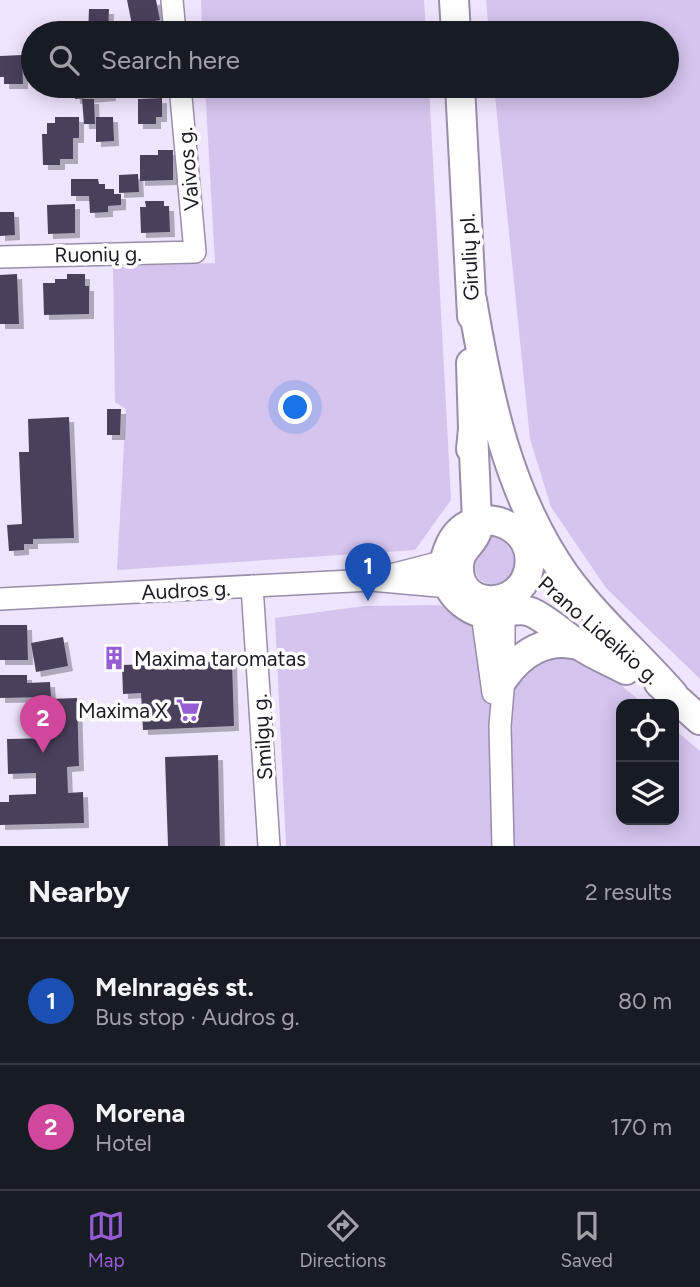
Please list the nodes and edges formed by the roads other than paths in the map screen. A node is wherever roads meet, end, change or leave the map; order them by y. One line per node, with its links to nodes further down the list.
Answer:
1 (172, 0): 3 (street)
2 (454, 0): 4 (main road)
3 (174, 21)
4 (455, 21)
5 (181, 98): 7 (street, Vaivos g.)
6 (461, 98): 9 (main road, Girulių pl.)
7 (195, 252): 8 (street, Ruonių g.)
8 (0, 257)
9 (472, 300): 10 (main road); 11 (main road, Girulių pl.)
10 (481, 352): 11 (main road); 21 (main road)
11 (480, 524): 12 (main road); 13 (main road); 16 (main road, Girulių pl.)
12 (529, 567): 16 (main road); 22 (main road, Prano Lideikio g.)
13 (447, 574): 14 (street, Audros g.); 16 (main road)
14 (252, 586): 15 (street, Audros g.); 26 (street, Smilgų g.)
15 (0, 599)
16 (502, 604): 17 (main road, Girulių pl.); 18 (main road, Prano Lideikio g.); 19 (street); 25 (street)
17 (578, 645): 18 (main road, Girulių pl.); 19 (main road)
18 (626, 670): 20 (main road, Prano Lideikio g.)
19 (504, 678): 25 (street)
20 (670, 699)
21 (671, 699)
22 (671, 699)
23 (679, 705): 24 (main road, Prano Lideikio g.)
24 (700, 720)
25 (500, 726): 27 (street)
26 (269, 846)
27 (503, 846)

